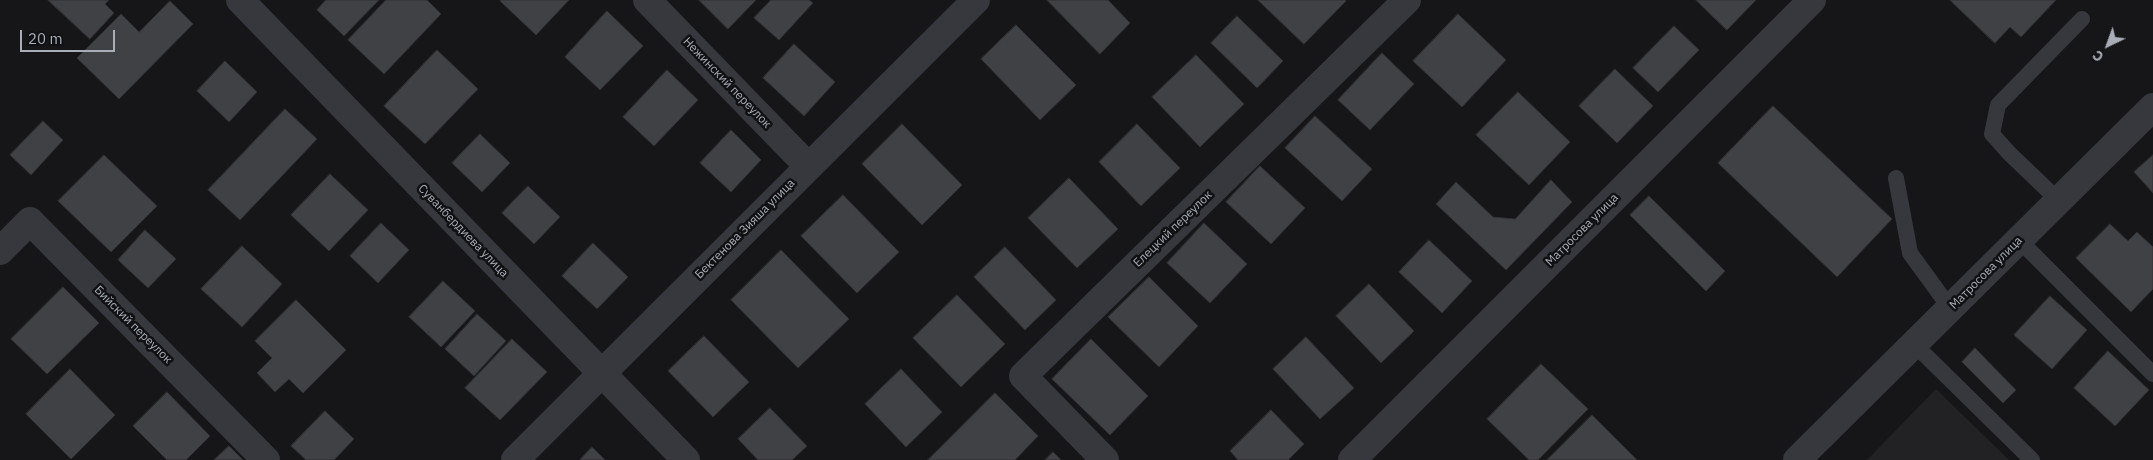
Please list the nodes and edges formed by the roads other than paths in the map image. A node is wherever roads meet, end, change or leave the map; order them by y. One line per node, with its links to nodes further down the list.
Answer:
1 (240, 0): 15 (street, Суванбердиева улица)
2 (647, 0): 8 (street, Нежинский переулок)
3 (976, 0): 8 (street, Бектенова Зияша улица)
4 (1406, 0): 20 (street, Елецкий переулок)
5 (1812, 0): 21 (street, Матросова улица)
6 (2082, 19): 10 (lane)
7 (2153, 107): 10 (street, Матросова улица)
8 (808, 166): 15 (street, Бектенова Зияша улица)
9 (1896, 178): 13 (lane)
10 (2058, 200): 11 (street, Матросова улица)
11 (2019, 240): 13 (street, Матросова улица); 16 (lane)
12 (0, 251): 17 (street, Бийский переулок)
13 (1950, 308): 14 (street, Матросова улица)
14 (1914, 344): 22 (street, Матросова улица); 23 (lane)
15 (601, 374): 18 (street, Бектенова Зияша улица); 19 (street, Суванбердиева улица)
16 (2153, 374)
17 (266, 460)
18 (515, 460)
19 (686, 460)
20 (1105, 460)
21 (1352, 460)
22 (1798, 460)
23 (2032, 460)

